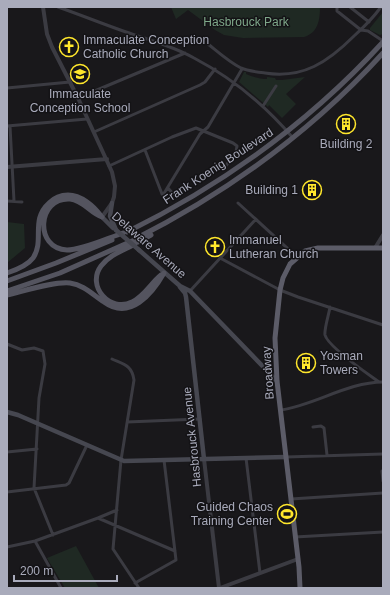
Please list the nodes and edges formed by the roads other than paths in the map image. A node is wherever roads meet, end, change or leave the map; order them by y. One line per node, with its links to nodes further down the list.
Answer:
1 (43, 7): 14 (street, Delaware Avenue)
2 (58, 7): 11 (street)
3 (337, 7): 7 (street)
4 (350, 7): 6 (street)
5 (382, 7): 6 (street)
6 (369, 22): 7 (street)
7 (361, 30): 8 (street); 12 (street)
8 (383, 41): 23 (main road, Frank Koenig Boulevard)
9 (208, 44): 12 (street)
10 (383, 53): 25 (main road, Frank Koenig Boulevard)
11 (185, 54): 13 (street); 18 (street)
12 (242, 69): 15 (street)
13 (215, 70): 15 (street); 24 (street)
14 (70, 82): 17 (street); 18 (street, Delaware Avenue)
15 (234, 83): 19 (street); 22 (street)
16 (276, 86): 19 (street)
17 (7, 88)
18 (78, 98): 20 (street, Delaware Avenue)
19 (263, 106): 23 (street)
20 (87, 119): 21 (street); 24 (street, Delaware Avenue)
21 (9, 126): 30 (street)
22 (204, 130): 26 (street); 31 (street); 32 (street)
23 (288, 131): 25 (street); 42 (main road, Frank Koenig Boulevard)
24 (94, 132): 27 (street, Delaware Avenue)
25 (293, 138): 44 (main road, Frank Koenig Boulevard)
26 (145, 150): 28 (street); 32 (street)
27 (106, 159): 28 (street, Delaware Avenue); 30 (street)
28 (109, 166): 37 (street, Delaware Avenue)
29 (7, 167): 30 (street)
30 (12, 167): 35 (street)
31 (225, 167)
32 (168, 188): 33 (street)
33 (174, 195)
34 (7, 201): 35 (street)
35 (14, 201): 36 (street)
36 (22, 202)
37 (112, 203): 39 (street, Delaware Avenue); 41 (main road)
38 (238, 203): 40 (street)
39 (102, 217): 41 (main road, Delaware Avenue); 42 (main road); 49 (main road)
40 (256, 218): 47 (street); 48 (street)
41 (116, 230): 50 (main road, Delaware Avenue, bridge)
42 (127, 232): 51 (main road, Frank Koenig Boulevard)
43 (383, 235): 45 (street)
44 (135, 242): 50 (main road); 54 (main road, Frank Koenig Boulevard)
45 (375, 248): 46 (highway, Broadway); 47 (highway, Broadway)
46 (383, 248)
47 (297, 257): 53 (highway, Broadway)
48 (220, 258): 53 (street); 55 (street)
49 (7, 273)
50 (164, 273): 52 (main road, Delaware Avenue); 56 (main road)
51 (7, 281)
52 (180, 286): 55 (main road, Delaware Avenue); 65 (main road, Hasbrouck Avenue)
53 (280, 290): 57 (street); 61 (highway, Broadway)
54 (7, 291)
55 (190, 291): 61 (main road, Delaware Avenue)
56 (7, 295)
57 (330, 308): 58 (street); 62 (street)
58 (383, 325)
59 (7, 344): 67 (street)
60 (112, 359): 66 (street)
61 (277, 380): 63 (highway, Broadway)
62 (381, 382): 63 (street)
63 (281, 410): 75 (highway, Broadway)
64 (7, 412): 67 (main road)
65 (200, 419): 66 (street); 76 (main road, Hasbrouck Avenue)
66 (128, 422): 77 (street)
67 (38, 424): 69 (main road); 70 (street)
68 (313, 427): 73 (street)
69 (87, 445): 77 (main road); 81 (street)
70 (37, 449): 71 (street); 81 (street)
71 (7, 452)
72 (383, 454): 73 (street)
73 (327, 455): 75 (street)
74 (246, 457): 75 (main road); 76 (main road); 95 (street)
75 (286, 457): 84 (highway, Broadway)
76 (204, 458): 78 (main road); 99 (street, Hasbrouck Avenue)
77 (121, 460): 78 (main road); 85 (street)
78 (164, 460): 93 (street)
79 (382, 471): 80 (street)
80 (383, 481)
81 (34, 488): 82 (street); 89 (street)
82 (7, 492)
83 (383, 493): 84 (street)
84 (291, 499): 90 (highway, Broadway)
85 (117, 510): 86 (street); 87 (street)
86 (98, 518): 87 (street); 89 (street)
87 (115, 526): 93 (street); 96 (street)
88 (383, 532): 90 (street)
89 (53, 535): 91 (street)
90 (295, 537): 94 (highway, Broadway)
91 (35, 542): 92 (street); 97 (street)
92 (7, 547)
93 (175, 551): 96 (street)
94 (298, 559): 95 (street); 100 (highway, Broadway)
95 (260, 573): 99 (street)
96 (135, 583): 98 (street)
97 (61, 588)
98 (139, 588)
99 (219, 588)
100 (300, 588)

